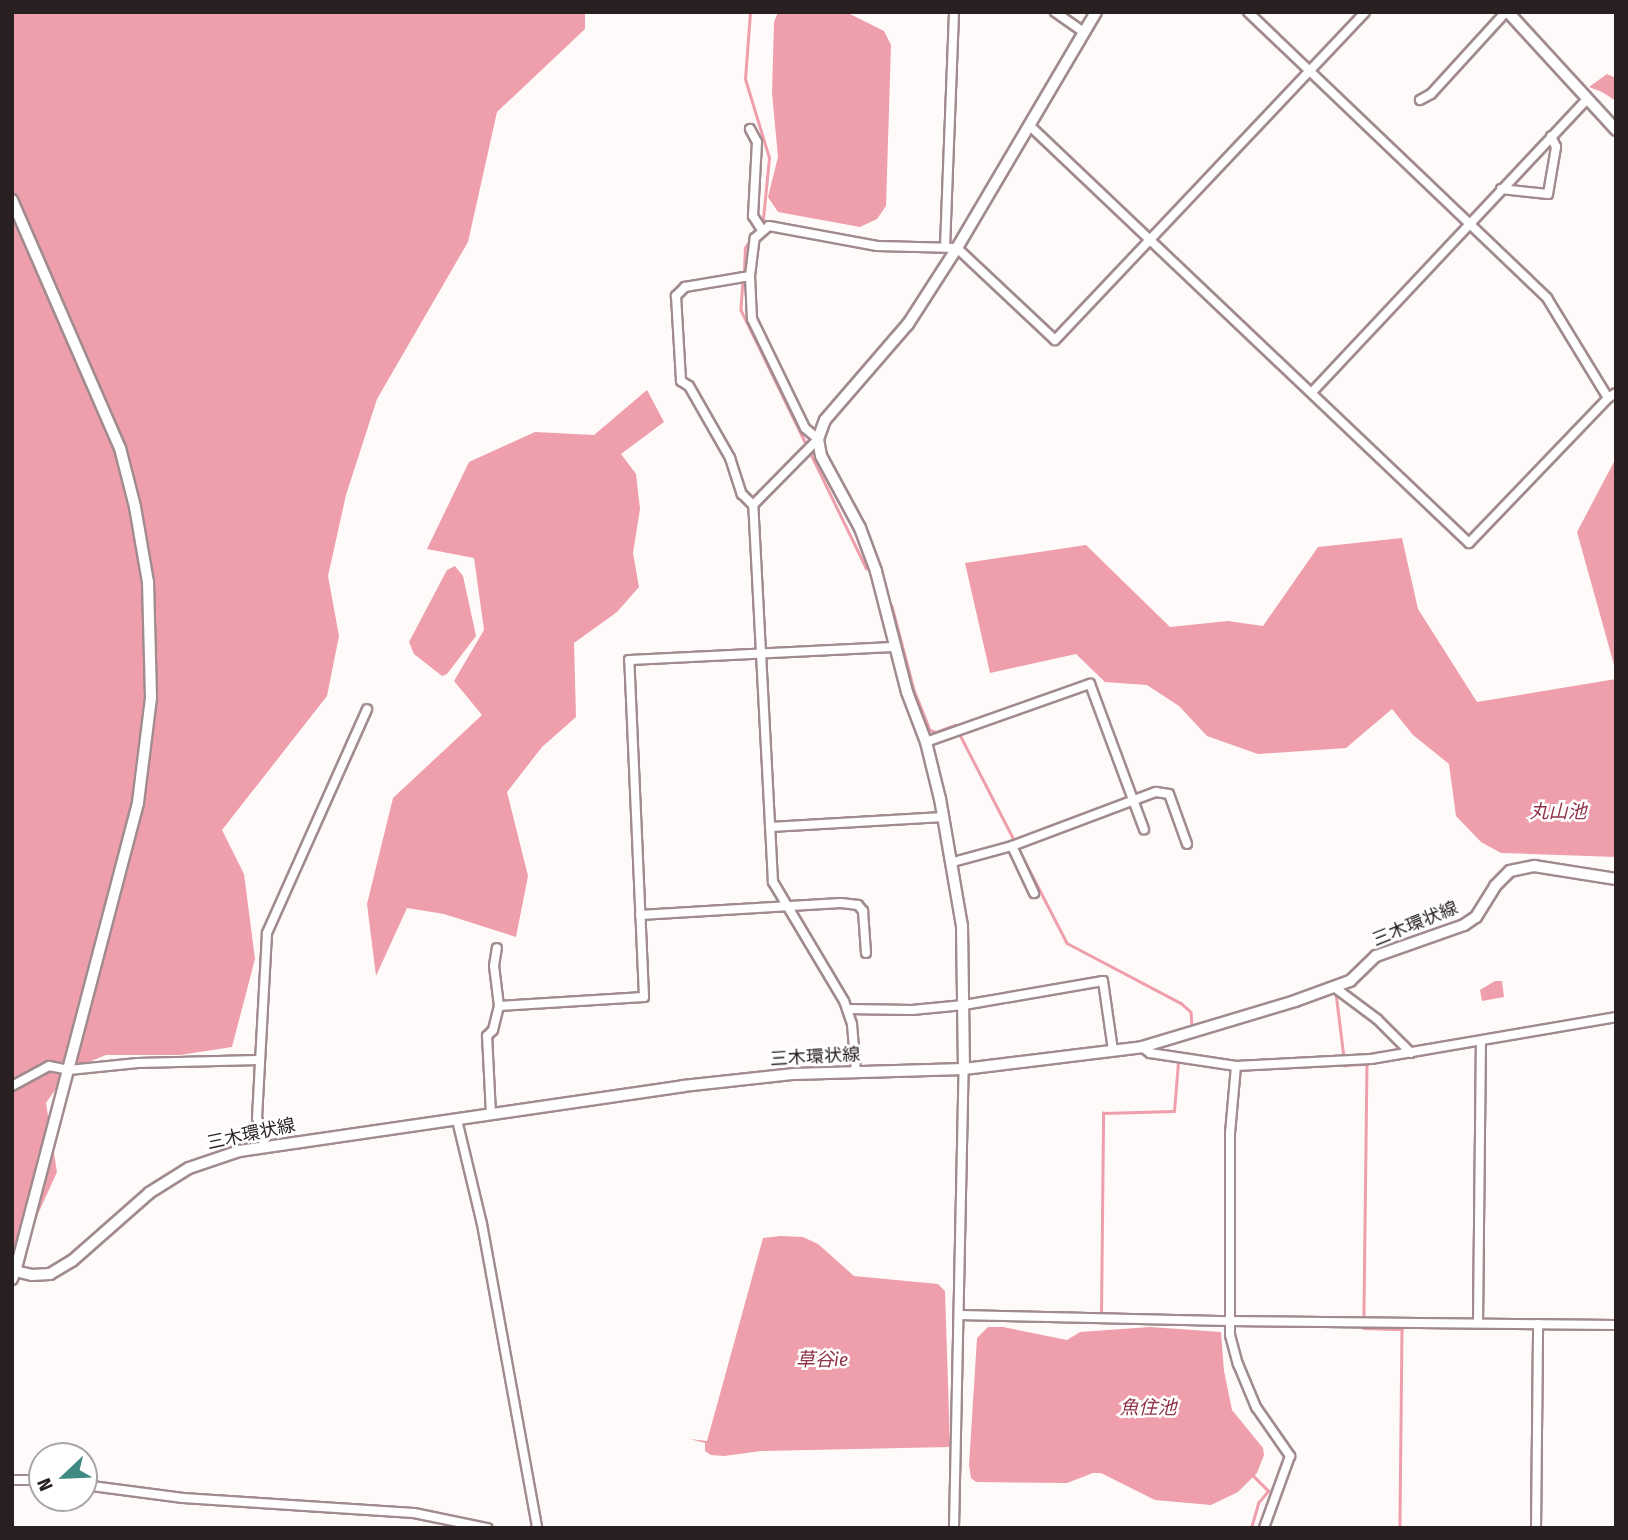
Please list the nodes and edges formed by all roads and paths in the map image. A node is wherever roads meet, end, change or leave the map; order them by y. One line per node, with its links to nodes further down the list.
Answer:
1 (954, 12): 20 (street)
2 (1055, 12): 7 (street)
3 (1096, 12): 7 (street)
4 (1248, 12): 8 (street)
5 (1365, 12): 8 (street)
6 (1507, 12): 9 (main road); 10 (street)
7 (1084, 32): 11 (street)
8 (1311, 72): 17 (street); 19 (street)
9 (1587, 99): 13 (main road); 14 (street)
10 (1420, 100)
11 (1029, 125): 19 (street); 21 (street)
12 (750, 129): 18 (street)
13 (1616, 130)
14 (1551, 136): 15 (street); 15 (street)
15 (1501, 189): 17 (street)
16 (12, 200): 56 (street)
17 (1470, 222): 23 (street); 24 (street)
18 (762, 230): 20 (street); 22 (street)
19 (1151, 239): 21 (street); 23 (street)
20 (945, 247): 21 (street)
21 (957, 248): 25 (street)
22 (750, 276): 25 (street); 26 (street)
23 (1314, 391): 24 (street)
24 (1612, 395)
25 (818, 439): 26 (street); 27 (street)
26 (753, 505): 28 (street)
27 (894, 647): 28 (street); 30 (street)
28 (761, 653): 33 (street); 41 (street)
29 (368, 709): 53 (street)
30 (926, 742): 31 (street); 32 (street)
31 (1133, 800): 34 (street); 35 (street); 36 (street)
32 (944, 817): 33 (street); 37 (street)
33 (770, 827): 40 (street)
34 (1144, 828)
35 (1187, 844)
36 (1012, 846): 37 (street); 39 (street)
37 (953, 862): 45 (street)
38 (1616, 879): 44 (main road, 三木環状線)
39 (1034, 893)
40 (788, 907): 41 (street); 43 (street); 47 (street)
41 (640, 915): 46 (street)
42 (497, 948): 46 (street)
43 (866, 953)
44 (1334, 987): 50 (main road, 三木環状線); 52 (street)
45 (964, 1005): 47 (street); 51 (street); 55 (street)
46 (499, 1006): 59 (street)
47 (848, 1009): 57 (street)
48 (1616, 1017): 49 (street)
49 (1481, 1041): 52 (street); 65 (street)
50 (1142, 1046): 51 (main road, 三木環状線); 54 (street)
51 (1113, 1050): 55 (main road, 三木環状線)
52 (1411, 1054): 54 (street)
53 (258, 1060): 56 (street); 61 (street)
54 (1236, 1066): 64 (street)
55 (964, 1069): 57 (main road, 三木環状線); 63 (street)
56 (69, 1070): 58 (street); 62 (street)
57 (856, 1072): 59 (main road, 三木環状線)
58 (12, 1086)
59 (491, 1114): 60 (main road, 三木環状線)
60 (457, 1120): 61 (main road, 三木環状線); 70 (street)
61 (265, 1147): 62 (main road, 三木環状線)
62 (13, 1275)
63 (958, 1315): 64 (street); 71 (street)
64 (1229, 1321): 65 (street); 72 (street)
65 (1478, 1323): 66 (street)
66 (1538, 1324): 67 (street); 73 (street)
67 (1616, 1325)
68 (98, 1487): 69 (street)
69 (487, 1528)
70 (537, 1528)
71 (954, 1528)
72 (1264, 1528)
73 (1536, 1528)

